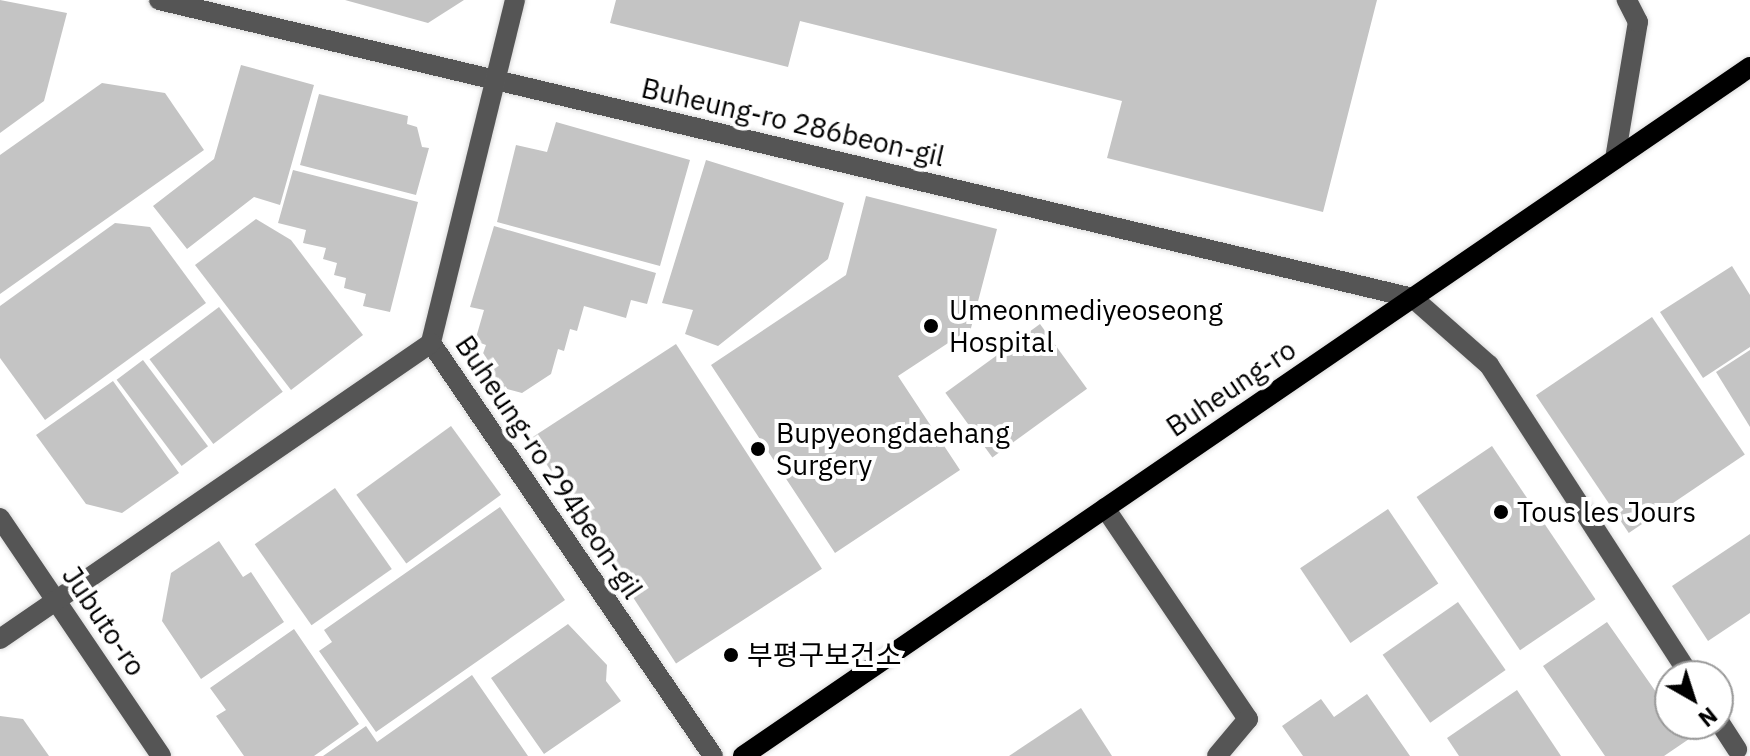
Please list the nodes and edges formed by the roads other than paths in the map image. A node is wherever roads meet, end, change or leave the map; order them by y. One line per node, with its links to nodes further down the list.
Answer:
1 (159, 0): 5 (street, Buheung-ro 286beon-gil)
2 (515, 0): 5 (street, Buheung-ro 294beon-gil)
3 (1627, 0): 6 (street)
4 (1750, 67): 6 (main road, Buheung-ro)
5 (495, 80): 7 (street, Buheung-ro 286beon-gil); 8 (street, Buheung-ro 294beon-gil)
6 (1615, 159): 7 (main road, Buheung-ro)
7 (1413, 298): 9 (main road, Buheung-ro); 13 (street)
8 (431, 343): 11 (street); 15 (street, Buheung-ro 294beon-gil)
9 (1105, 508): 16 (main road, Buheung-ro); 17 (street)
10 (0, 518): 11 (street, Jubuto-ro)
11 (56, 601): 12 (street); 14 (street, Jubuto-ro)
12 (0, 639)
13 (1680, 660)
14 (161, 756)
15 (713, 756)
16 (743, 756)
17 (1217, 756)

